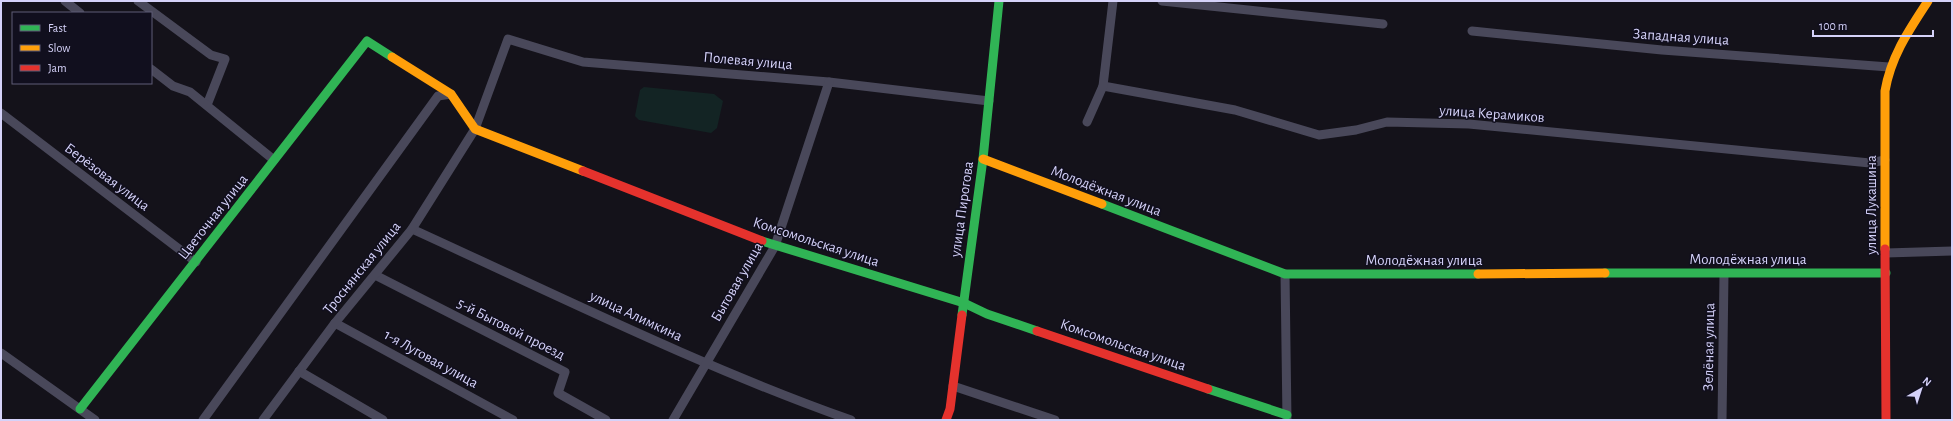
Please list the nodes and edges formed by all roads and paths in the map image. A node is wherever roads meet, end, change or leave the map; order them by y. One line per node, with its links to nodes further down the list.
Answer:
1 (65, 1): 7 (street)
2 (138, 1): 17 (street)
3 (999, 1): 16 (street, улица Пирогова)
4 (1113, 1): 14 (street)
5 (1162, 1): 8 (street)
6 (1928, 1): 11 (street, улица Лукашина)
7 (79, 12)
8 (1383, 24)
9 (1472, 31): 11 (street, Западная улица)
10 (508, 38): 13 (street, Полевая улица); 20 (street, Троснянская улица)
11 (1889, 67): 23 (street, улица Лукашина)
12 (152, 70): 17 (street)
13 (829, 82): 16 (street, Полевая улица); 25 (street, Бытовая улица)
14 (1103, 86): 19 (street); 23 (street, улица Керамиков)
15 (451, 94): 20 (street); 22 (street, Цветочная улица); 43 (street)
16 (989, 102): 21 (street, улица Пирогова)
17 (207, 105): 22 (street)
18 (1, 113): 28 (street, Берёзовая улица)
19 (1087, 122)
20 (475, 129): 24 (street, Троснянская улица); 25 (street, Комсомольская улица)
21 (983, 159): 30 (street, Молодёжная улица); 33 (street, улица Пирогова)
22 (274, 160): 28 (street, Цветочная улица)
23 (1885, 160): 27 (street, улица Лукашина)
24 (412, 229): 32 (street, Троснянская улица); 36 (street, улица Алимкина)
25 (775, 246): 33 (street, Комсомольская улица); 36 (street, Бытовая улица)
26 (1952, 251): 27 (street)
27 (1886, 254): 29 (street, улица Лукашина)
28 (196, 262): 39 (street, Цветочная улица)
29 (1886, 273): 31 (street, Молодёжная улица); 52 (street, улица Лукашина)
30 (1285, 274): 31 (street, Молодёжная улица); 40 (street)
31 (1724, 274): 51 (street, Зелёная улица)
32 (375, 275): 34 (street, Троснянская улица); 46 (street, 5-й Бытовой проезд)
33 (964, 303): 38 (street, улица Пирогова); 40 (street, Комсомольская улица)
34 (335, 323): 37 (street, Троснянская улица); 45 (street, 1-я Луговая улица)
35 (1, 353): 39 (street)
36 (706, 363): 47 (street, Бытовая улица); 48 (street, улица Алимкина)
37 (299, 371): 41 (street, Троснянская улица); 44 (street)
38 (953, 386): 49 (street, улица Пирогова); 50 (street)
39 (80, 408): 42 (street)
40 (1287, 418)
41 (265, 419)
42 (94, 420)
43 (203, 420)
44 (383, 420)
45 (513, 420)
46 (606, 420)
47 (674, 420)
48 (851, 420)
49 (946, 420)
50 (1055, 420)
51 (1722, 420)
52 (1886, 420)

